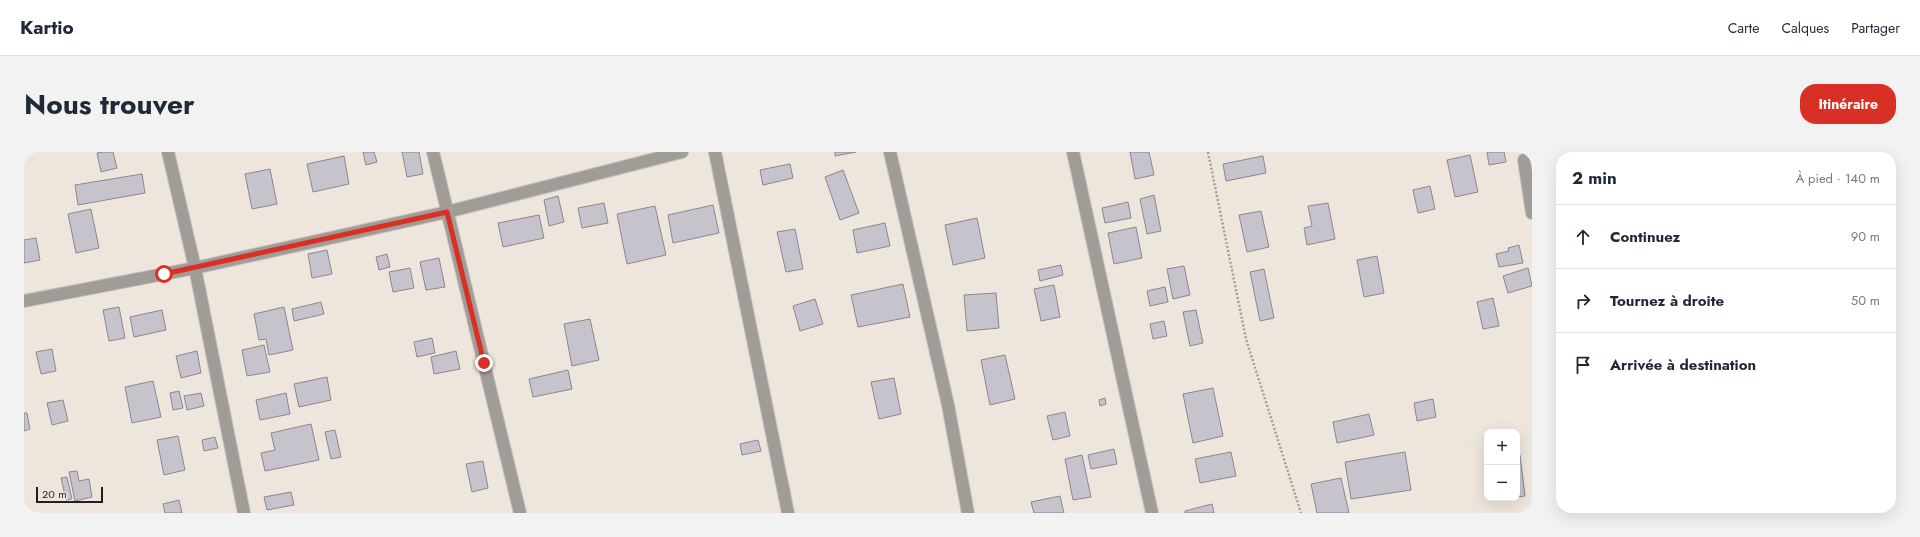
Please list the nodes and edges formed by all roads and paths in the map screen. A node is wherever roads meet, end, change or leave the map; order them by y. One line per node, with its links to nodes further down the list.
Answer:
1 (168, 152): 11 (street)
2 (433, 152): 9 (street)
3 (682, 152): 9 (street)
4 (715, 152): 15 (street)
5 (890, 152): 16 (street)
6 (1073, 152): 17 (street)
7 (1208, 152): 18 (path)
8 (1524, 160): 10 (street)
9 (447, 212): 11 (street); 14 (street)
10 (1532, 213)
11 (195, 268): 12 (street); 13 (street)
12 (24, 301)
13 (244, 513)
14 (520, 513)
15 (788, 513)
16 (968, 513)
17 (1152, 513)
18 (1301, 513)

